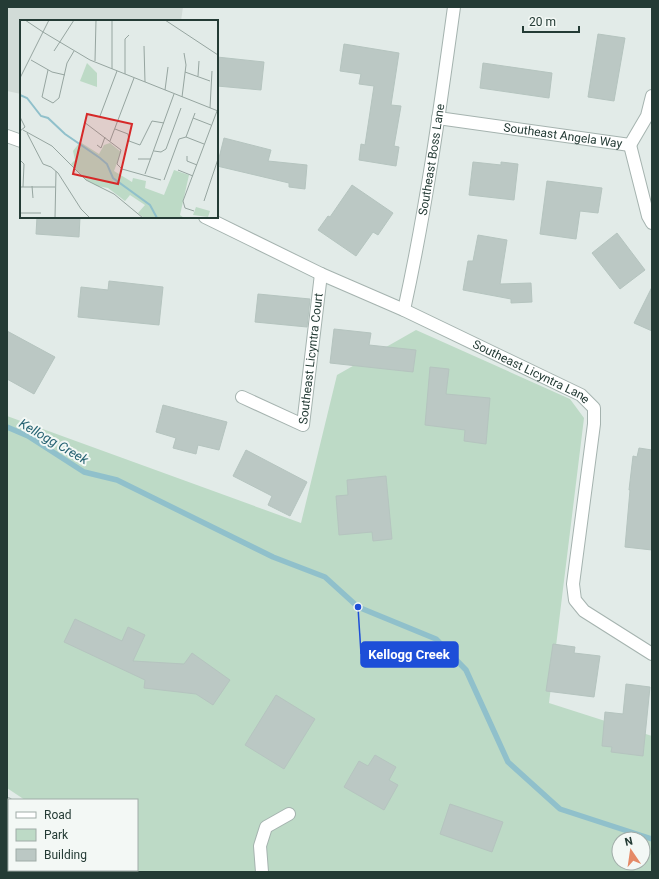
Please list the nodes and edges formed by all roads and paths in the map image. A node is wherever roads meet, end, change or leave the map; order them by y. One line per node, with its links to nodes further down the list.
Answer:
1 (454, 7): 3 (street, Southeast Boss Lane)
2 (652, 96): 6 (street)
3 (438, 118): 6 (street, Southeast Angela Way); 10 (street, Southeast Boss Lane)
4 (7, 136): 5 (street)
5 (20, 141)
6 (630, 145): 8 (street, Southeast Angela Way)
7 (207, 218): 9 (street, Southeast Licyntra Lane)
8 (652, 223)
9 (321, 274): 10 (street, Southeast Licyntra Lane); 11 (street, Southeast Licyntra Court)
10 (404, 310): 12 (street, Southeast Licyntra Lane)
11 (242, 398)
12 (652, 654)
13 (289, 814): 14 (street)
14 (262, 872)

